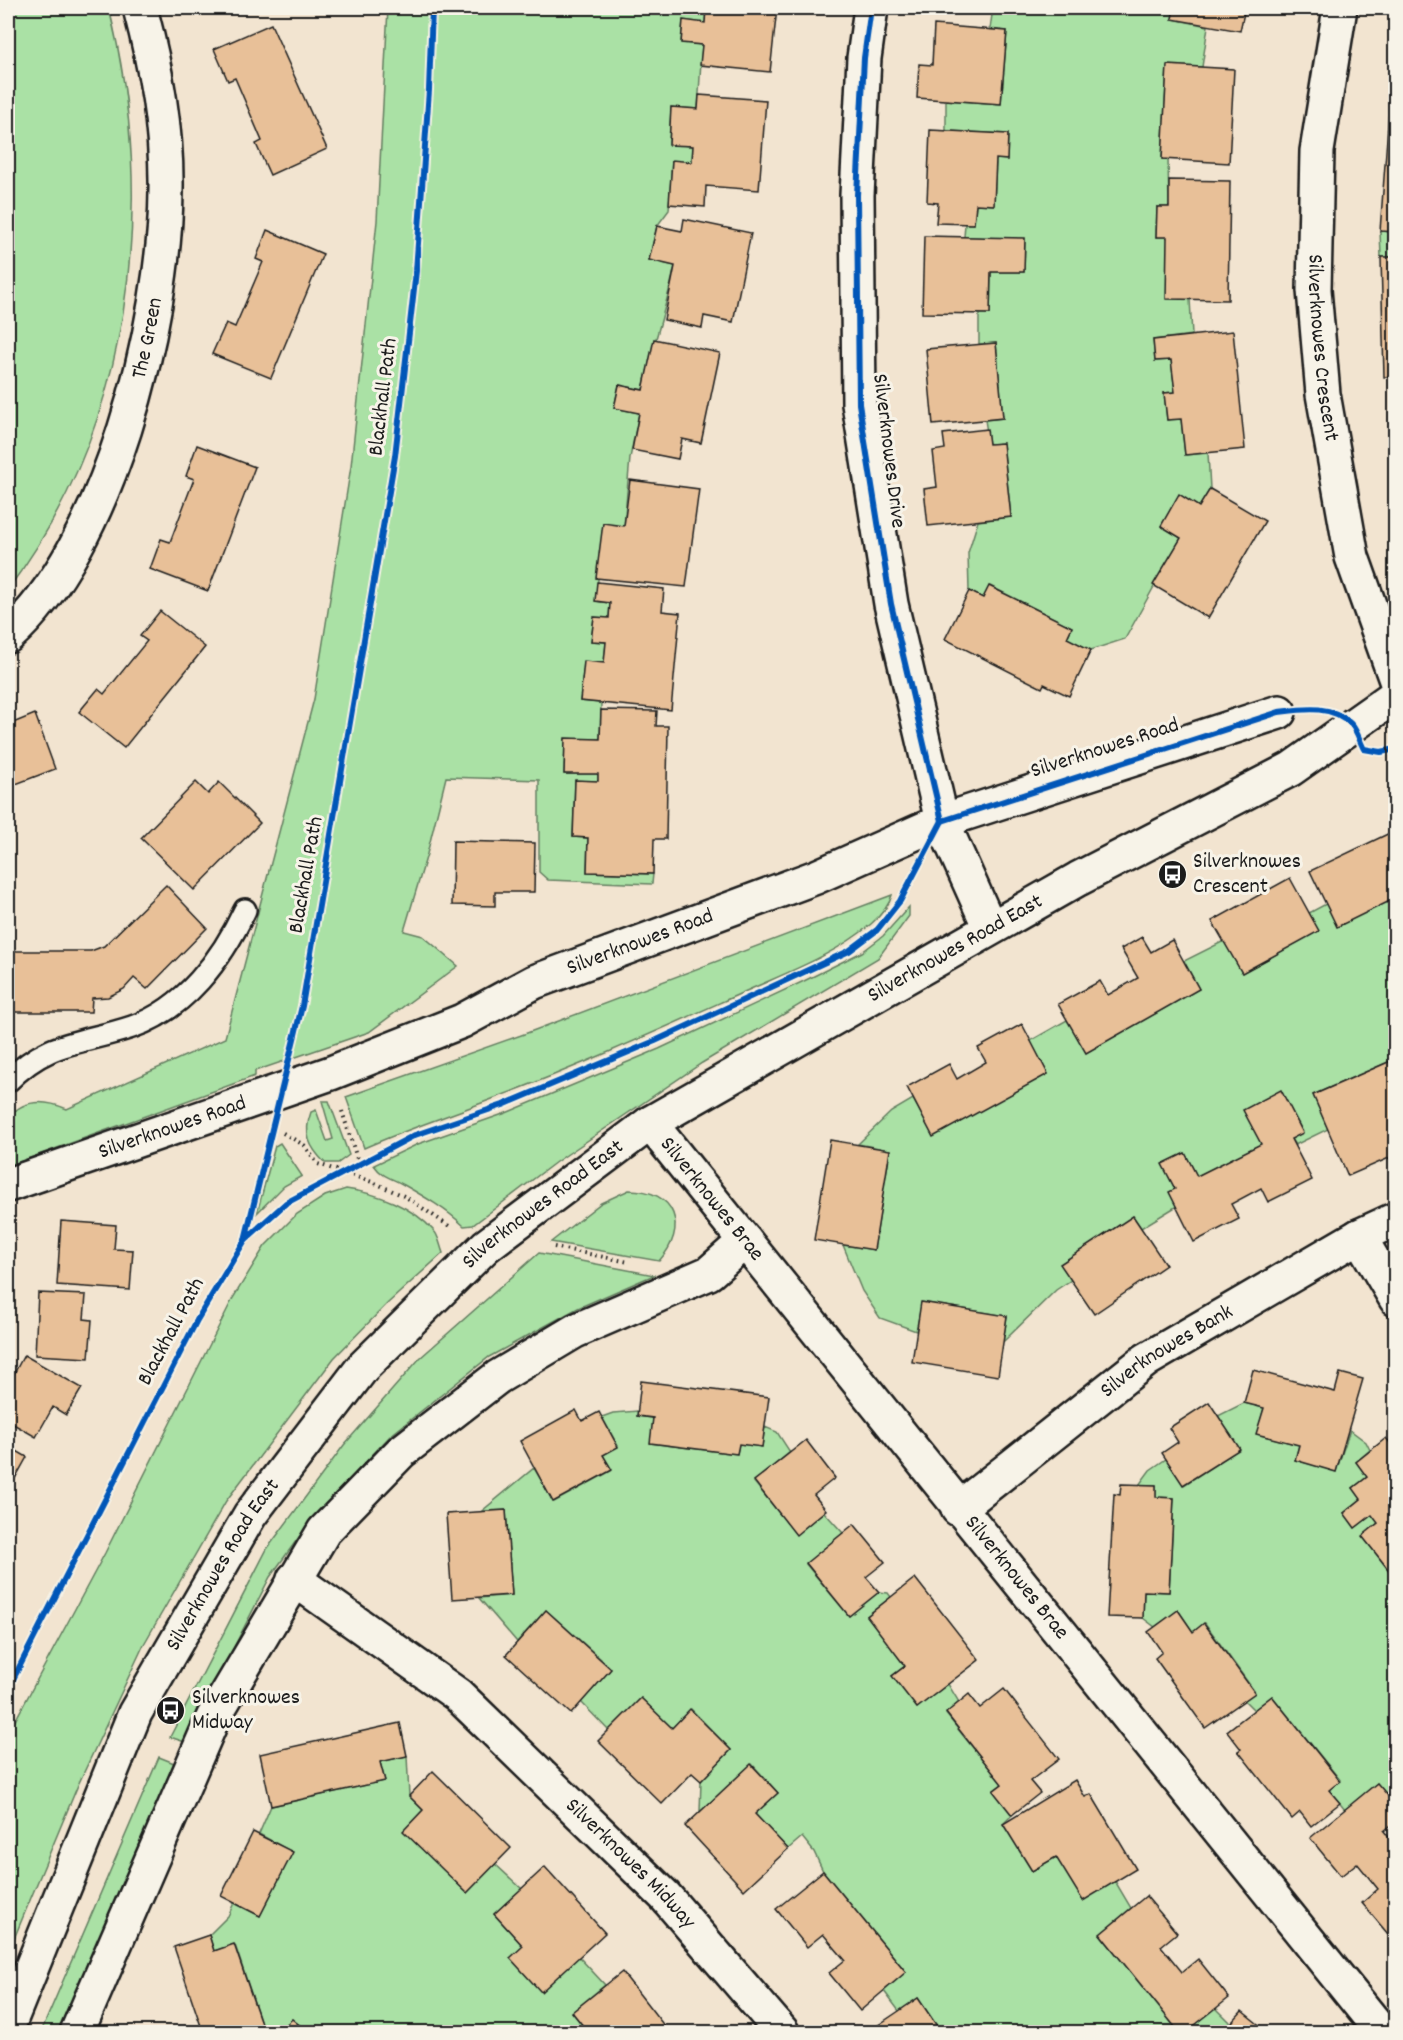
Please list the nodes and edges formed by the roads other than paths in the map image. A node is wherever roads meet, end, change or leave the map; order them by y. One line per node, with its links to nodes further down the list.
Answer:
1 (140, 8): 4 (street, The Green)
2 (871, 8): 8 (street, Silverknowes Drive)
3 (1340, 8): 5 (street, Silverknowes Crescent)
4 (8, 636)
5 (1395, 680)
6 (1395, 694): 10 (street, Silverknowes Road East)
7 (1279, 712): 8 (street, Silverknowes Road)
8 (942, 821): 10 (street, Silverknowes Drive); 13 (street, Silverknowes Road)
9 (245, 910): 11 (lane)
10 (990, 928): 12 (street, Silverknowes Road East)
11 (8, 1081)
12 (650, 1123): 16 (street, Silverknowes Brae); 20 (street, Silverknowes Road East)
13 (8, 1185)
14 (1395, 1220): 15 (street, Silverknowes Bank)
15 (1359, 1236): 17 (street); 18 (street, Silverknowes Bank)
16 (745, 1241): 18 (street, Silverknowes Brae); 19 (street)
17 (1395, 1299)
18 (958, 1509): 23 (street, Silverknowes Brae)
19 (294, 1579): 21 (street); 22 (street, Silverknowes Midway)
20 (8, 2026)
21 (77, 2032)
22 (782, 2032)
23 (1383, 2032)

